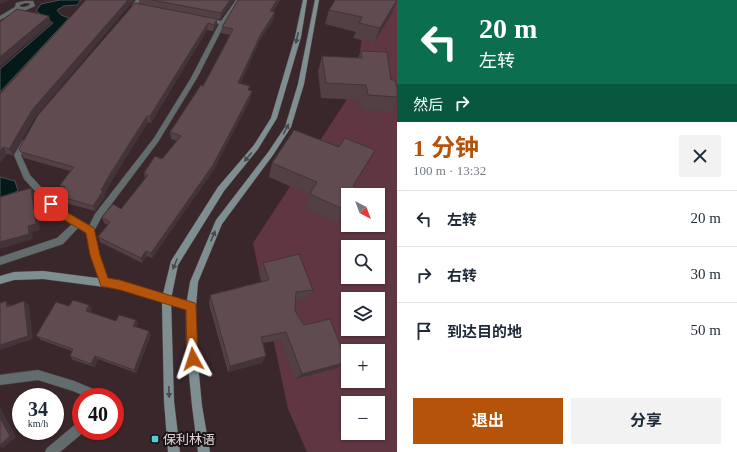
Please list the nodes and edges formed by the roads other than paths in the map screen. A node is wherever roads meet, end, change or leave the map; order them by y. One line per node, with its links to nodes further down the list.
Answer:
1 (238, 0): 10 (street)
2 (305, 0): 17 (street, one-way to 17)
3 (317, 0): 18 (street, one-way to 3)
4 (136, 3): 6 (street); 7 (street)
5 (17, 8): 8 (street)
6 (148, 9)
7 (129, 12)
8 (0, 18)
9 (208, 20): 10 (street)
10 (222, 23): 13 (street)
11 (28, 137): 12 (street)
12 (78, 223): 13 (street); 14 (street)
13 (90, 231): 16 (street)
14 (0, 261)
15 (0, 280): 16 (street)
16 (104, 282): 17 (street)
17 (166, 299): 18 (street); 23 (street, one-way to 23)
18 (191, 306): 24 (street)
19 (0, 380): 20 (street)
20 (79, 388)
21 (72, 434): 22 (street)
22 (51, 452)
23 (174, 452)
24 (204, 452)

